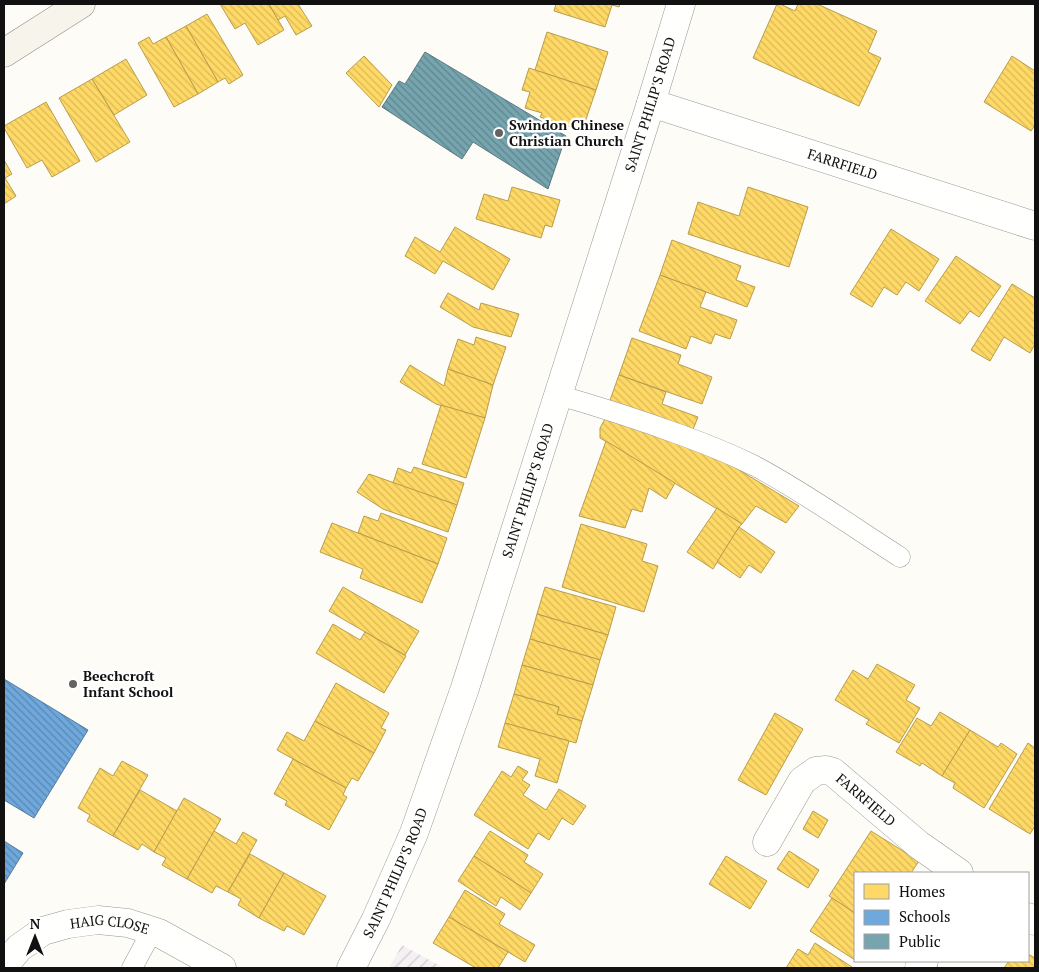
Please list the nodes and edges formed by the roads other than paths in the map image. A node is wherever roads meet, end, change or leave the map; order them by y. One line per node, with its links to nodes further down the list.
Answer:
1 (81, 4): 3 (main road)
2 (681, 4): 4 (street, SAINT PHILIP'S ROAD)
3 (4, 53)
4 (651, 103): 5 (street, FARRFIELD); 6 (street, SAINT PHILIP'S ROAD)
5 (1035, 226)
6 (558, 395): 7 (lane); 14 (street, SAINT PHILIP'S ROAD)
7 (900, 558)
8 (767, 842): 9 (street, FARRFIELD)
9 (958, 872)
10 (152, 931): 11 (street, HAIG CLOSE); 12 (lane); 13 (street, HAIG CLOSE)
11 (4, 966)
12 (132, 968)
13 (222, 968)
14 (351, 968)

